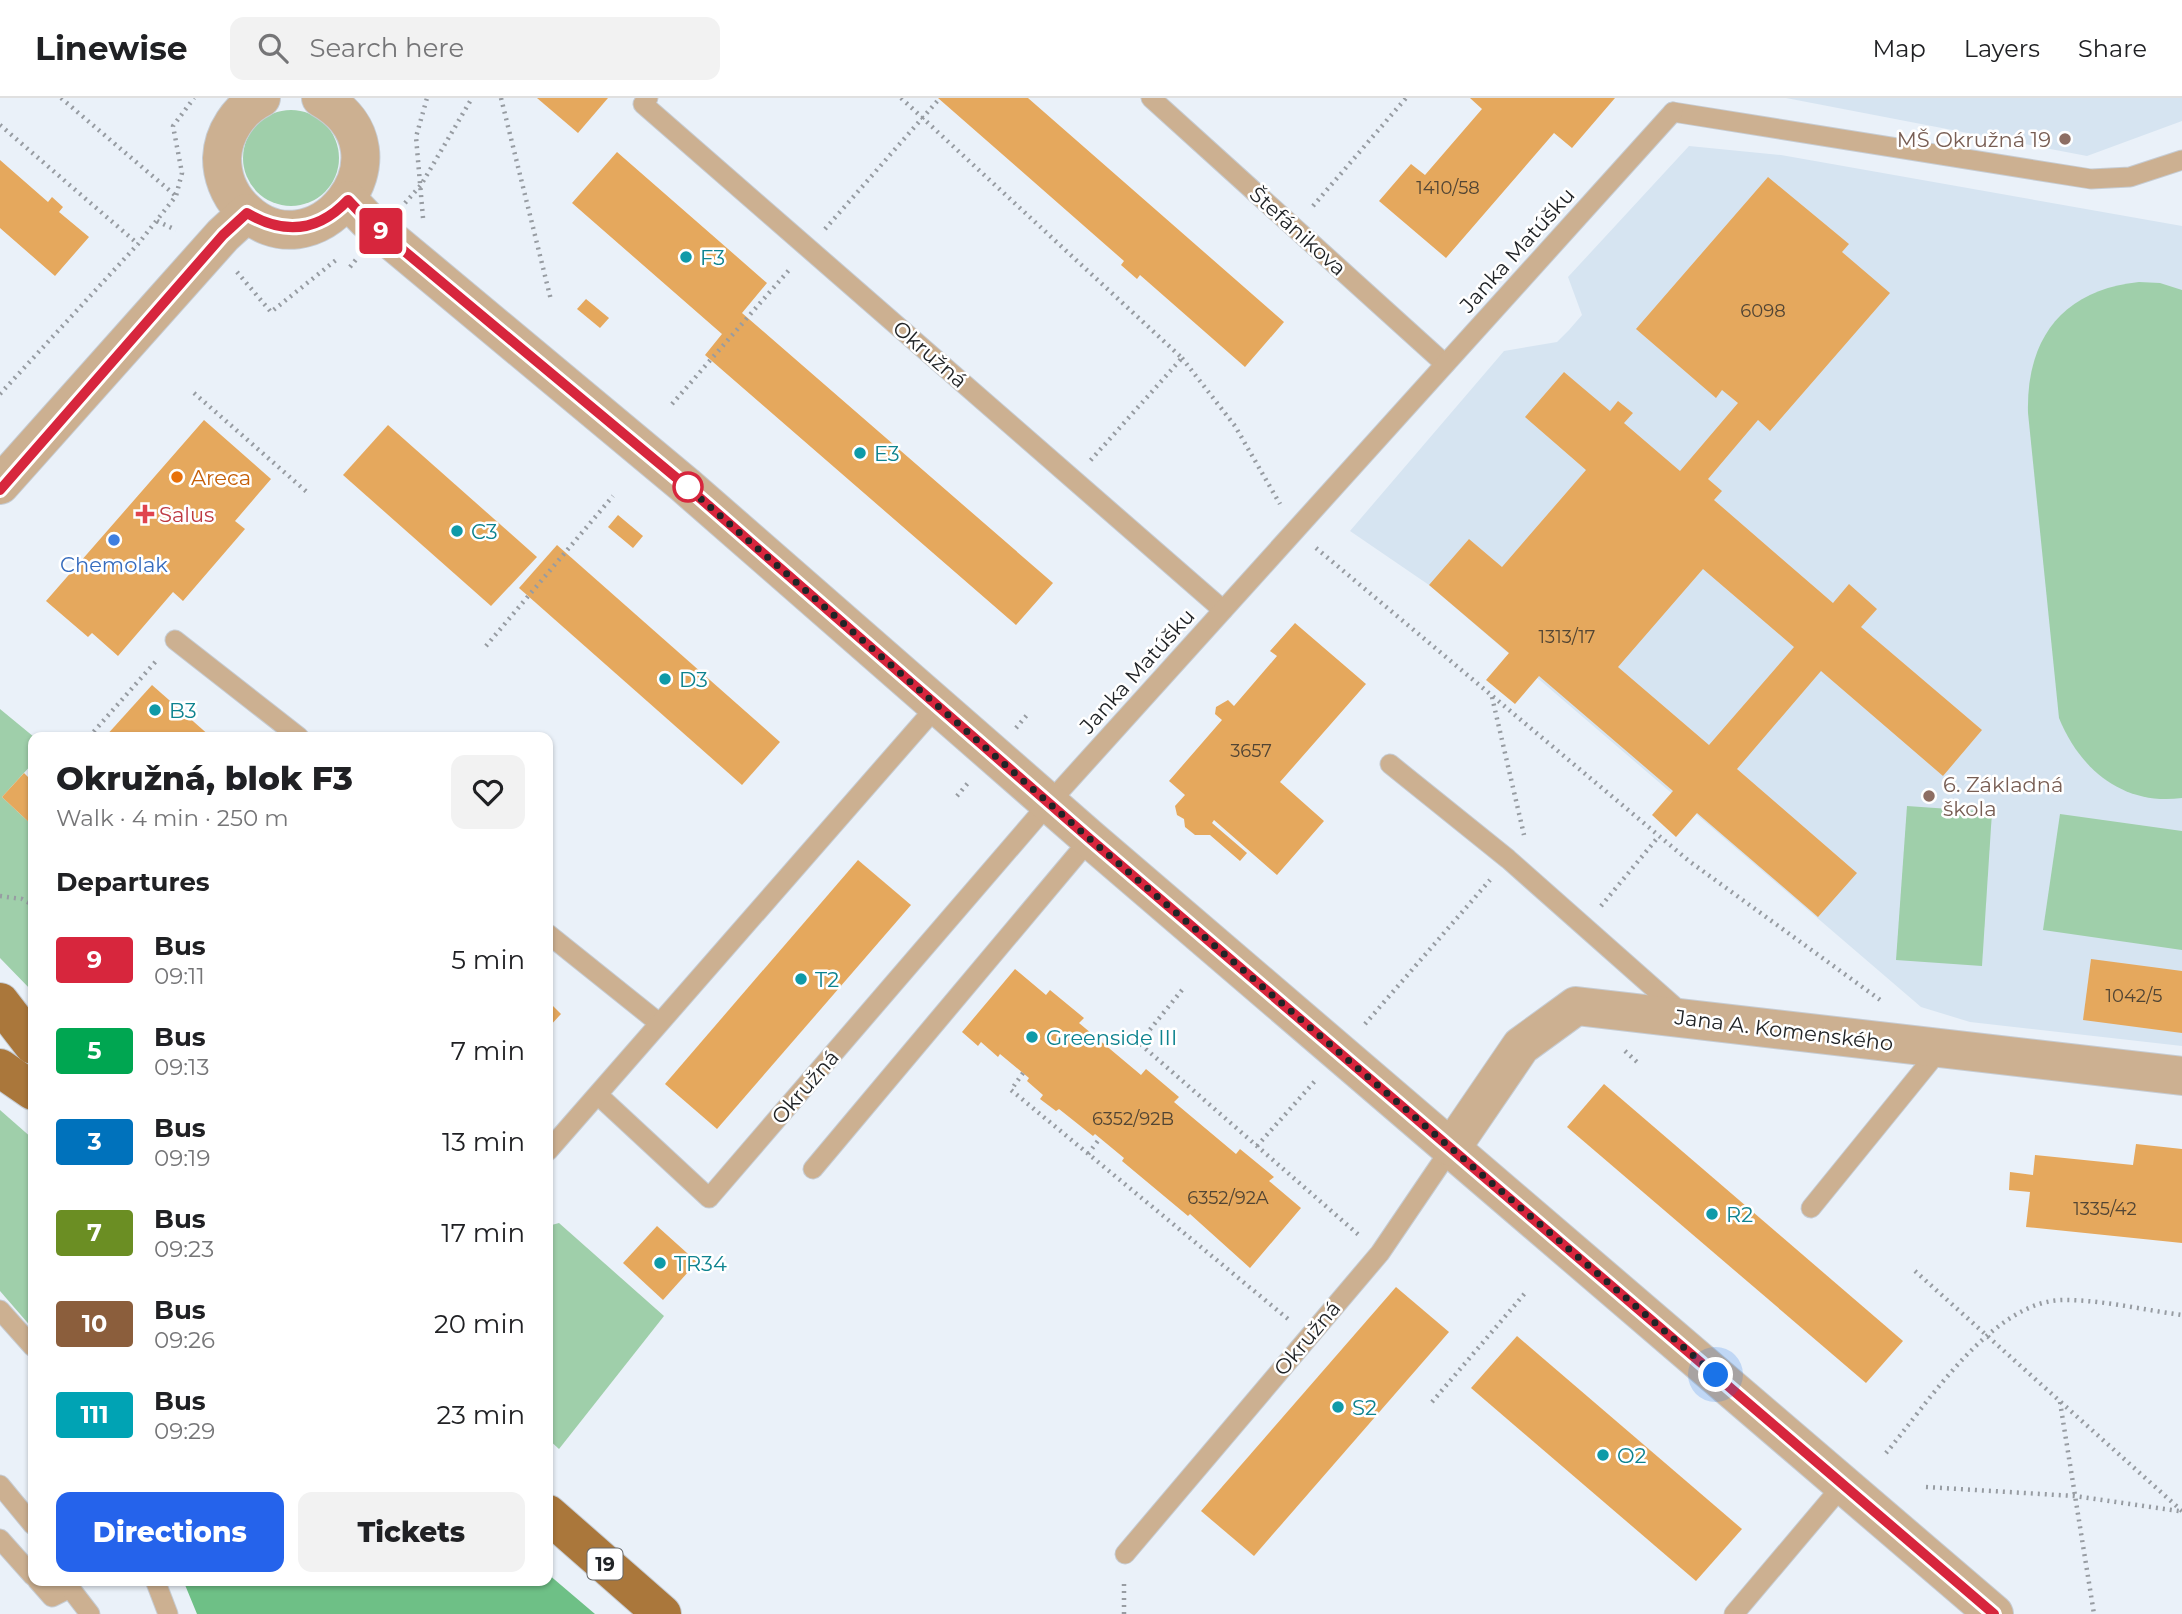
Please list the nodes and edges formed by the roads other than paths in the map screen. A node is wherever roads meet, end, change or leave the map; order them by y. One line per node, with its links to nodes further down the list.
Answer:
1 (648, 98): 11 (lane, Okružná)
2 (1151, 98): 9 (lane, Štefánikova)
3 (335, 101): 7 (street)
4 (240, 103): 8 (street)
5 (1666, 105): 6 (lane, Janka Matúšku); 9 (lane, Janka Matúšku)
6 (2182, 160)
7 (348, 200): 8 (street); 13 (street)
8 (247, 213): 10 (street)
9 (1445, 364): 11 (lane, Janka Matúšku)
10 (2, 485)
11 (1223, 610): 16 (lane, Janka Matúšku)
12 (175, 640): 14 (lane)
13 (937, 706): 16 (street); 21 (lane)
14 (293, 732)
15 (1390, 764): 20 (lane)
16 (1049, 803): 17 (street); 27 (lane, Okružná)
17 (1090, 839): 29 (street); 30 (lane)
18 (553, 938): 21 (lane)
19 (0, 1002): 22 (main road)
20 (1689, 1019): 23 (street, Jana A. Komenského); 29 (street, Jana A. Komenského)
21 (659, 1023): 27 (lane)
22 (28, 1038)
23 (1935, 1048): 25 (street, Jana A. Komenského); 31 (lane)
24 (0, 1068): 26 (main road)
25 (2182, 1076)
26 (28, 1088)
27 (598, 1095): 28 (lane)
28 (553, 1145)
29 (1452, 1147): 35 (street); 39 (lane, Okružná)
30 (813, 1169)
31 (1811, 1208)
32 (0, 1310): 33 (lane)
33 (28, 1341)
34 (0, 1485): 37 (lane)
35 (1843, 1485): 48 (lane); 49 (street)
36 (553, 1518): 47 (main road, 19)
37 (28, 1519)
38 (0, 1539): 40 (lane)
39 (1125, 1554)
40 (28, 1570)
41 (42, 1586): 42 (lane)
42 (67, 1586)
43 (70, 1586): 45 (lane)
44 (157, 1586): 46 (lane)
45 (90, 1614)
46 (168, 1614)
47 (662, 1614)
48 (1734, 1614)
49 (1994, 1614)

